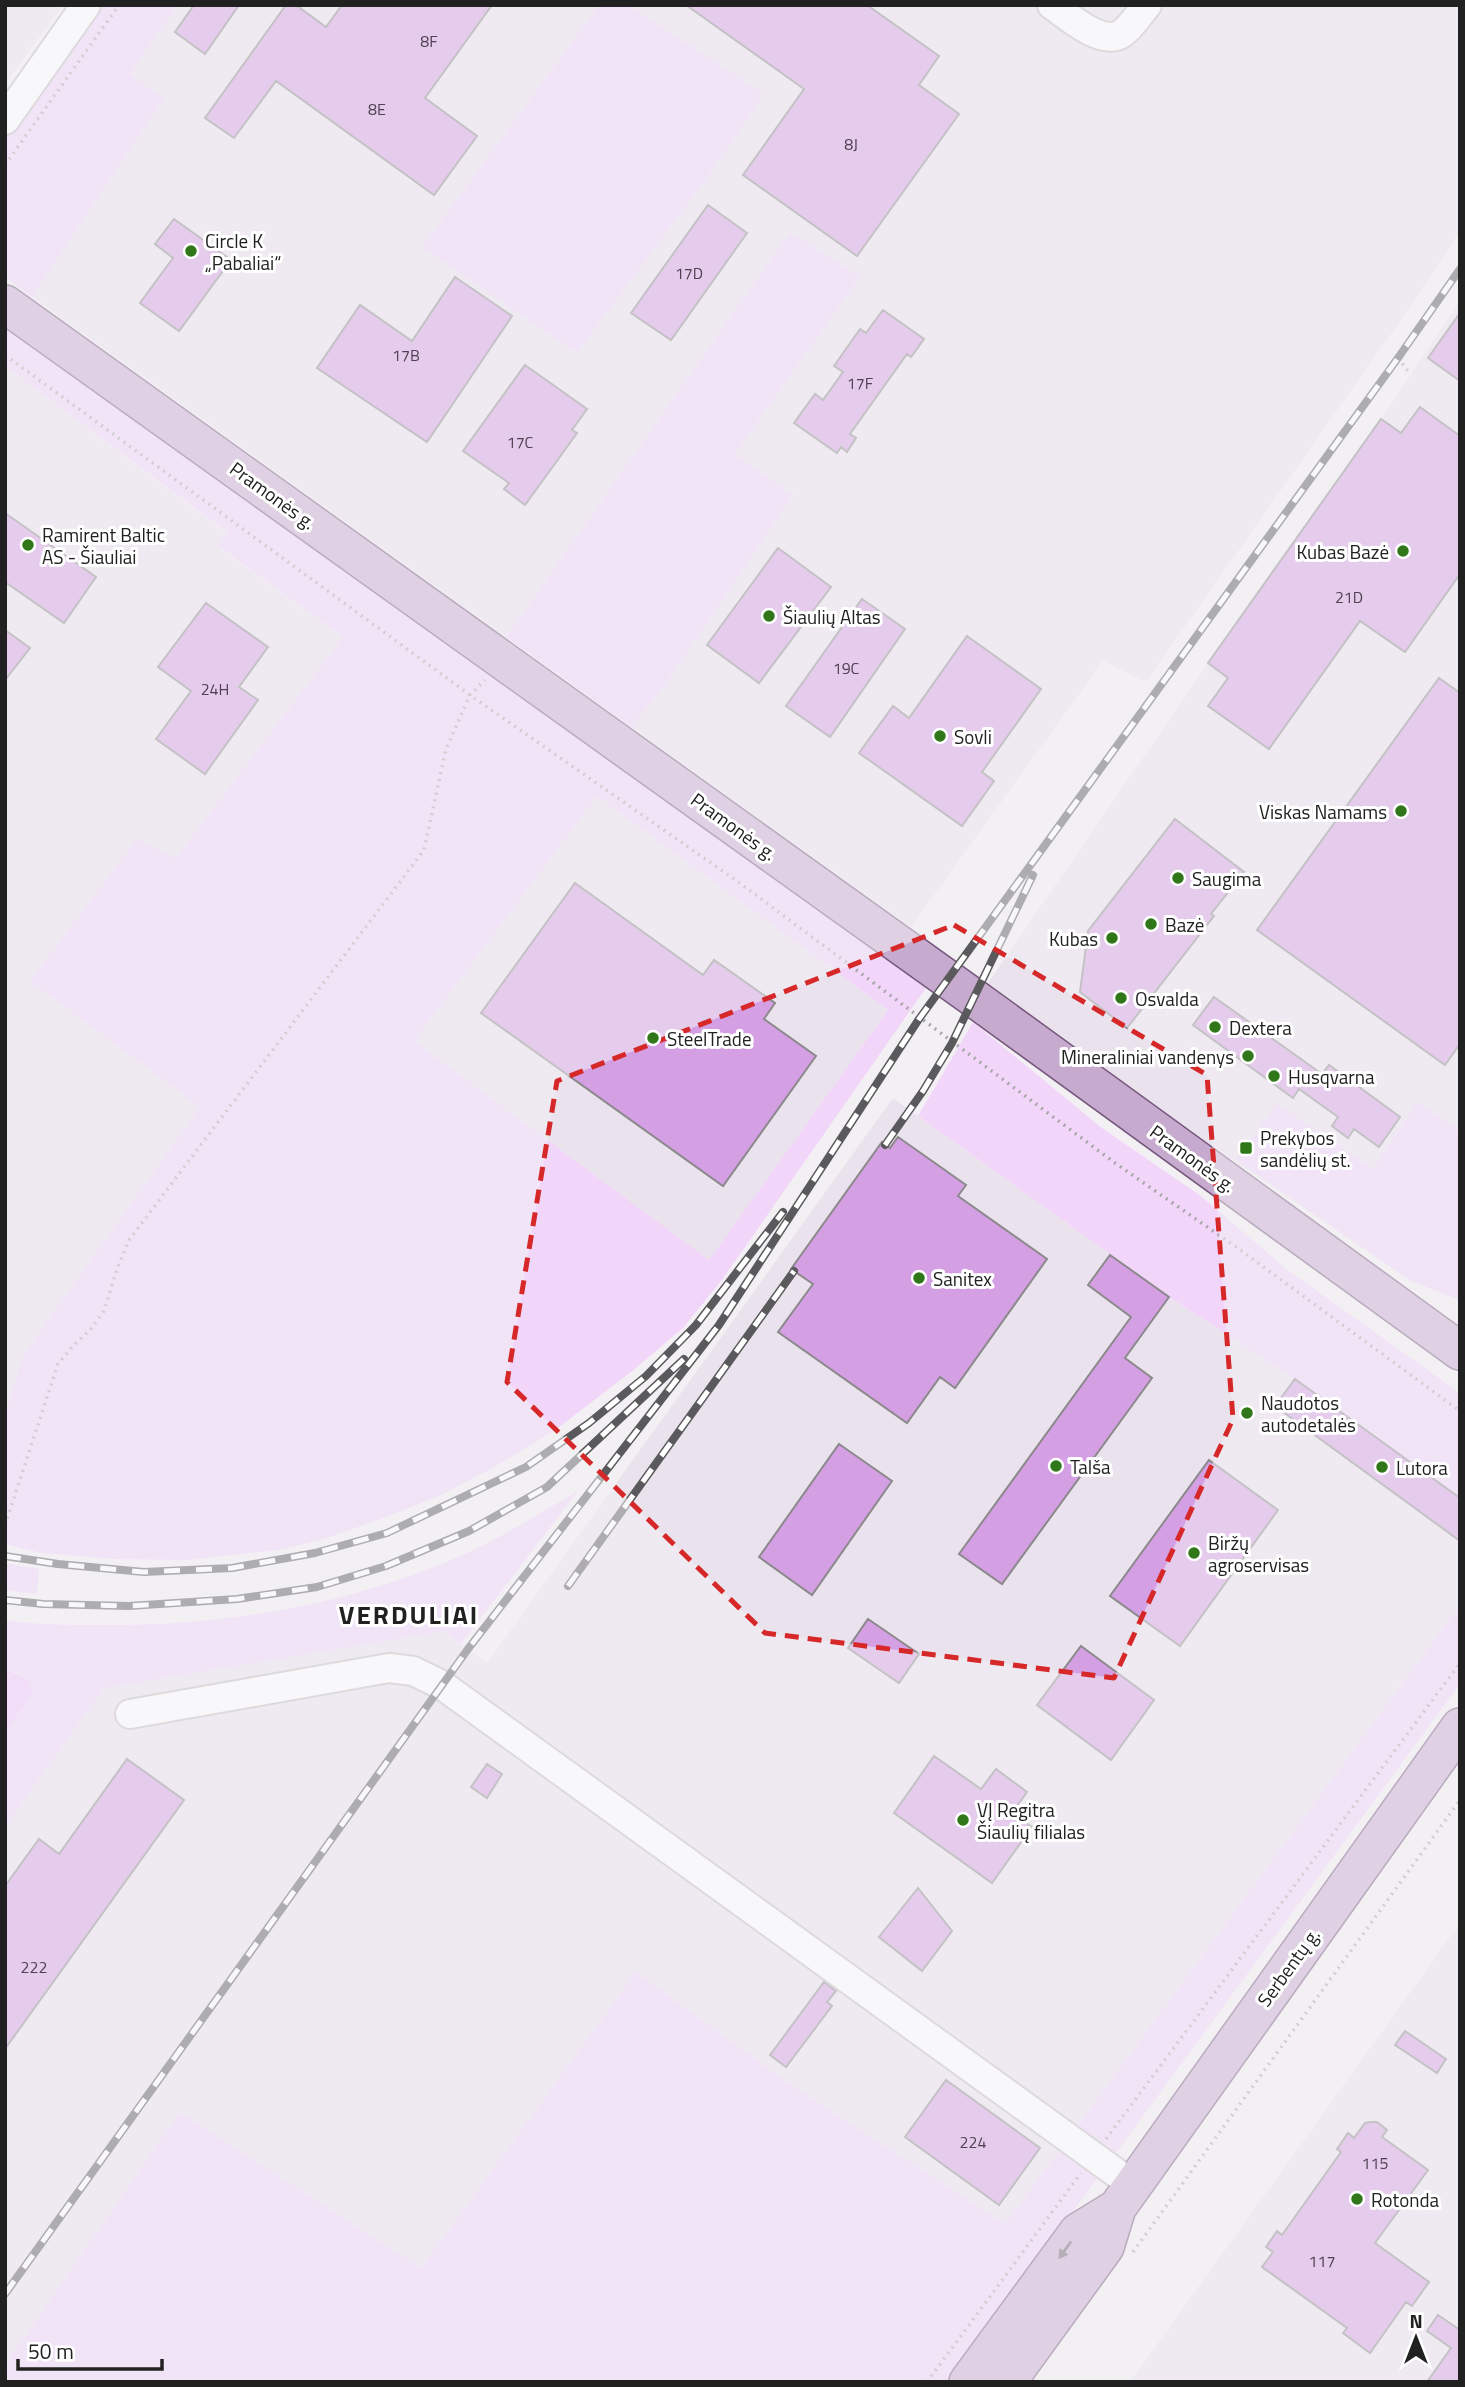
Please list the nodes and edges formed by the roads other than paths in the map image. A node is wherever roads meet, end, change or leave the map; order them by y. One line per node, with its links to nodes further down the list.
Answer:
1 (86, 5): 4 (street)
2 (1052, 5): 3 (street)
3 (1147, 5)
4 (5, 120)
5 (5, 304): 6 (main road, Pramonės g.)
6 (1460, 1351)
7 (130, 1714): 9 (street)
8 (1460, 1727): 9 (main road, Serbentų g.)
9 (1125, 2196): 10 (main road, Serbentų g., one-way to 10); 11 (main road, Serbentų g.)
10 (968, 2382)
11 (1007, 2382)

